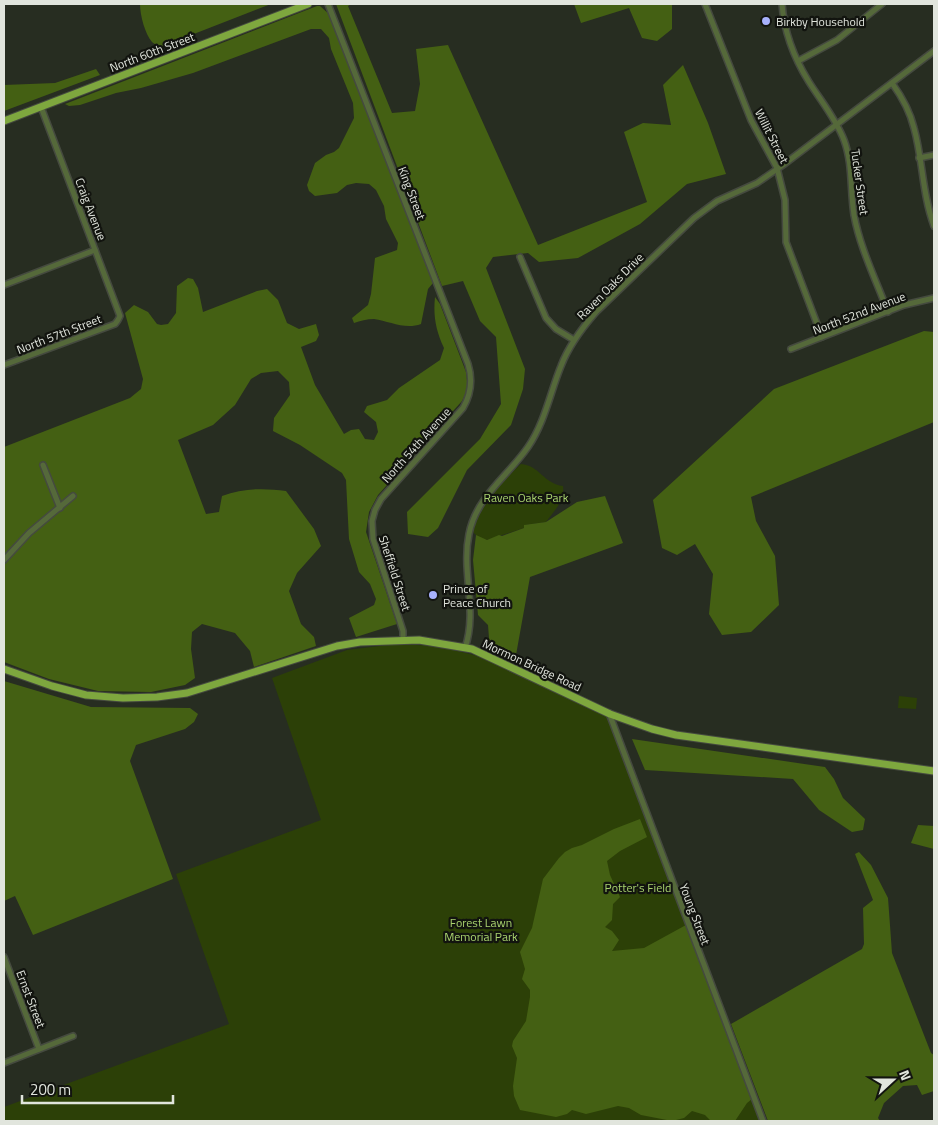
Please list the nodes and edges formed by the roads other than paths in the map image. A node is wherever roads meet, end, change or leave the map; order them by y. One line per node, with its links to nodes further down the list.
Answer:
1 (308, 4): 9 (main road, North 60th Street)
2 (328, 4): 26 (street, King Street)
3 (705, 4): 14 (street, Willit Street)
4 (782, 4): 7 (street, Tucker Street)
5 (882, 4): 7 (street)
6 (934, 51): 8 (street, Raven Oaks Drive)
7 (798, 61): 11 (street, Tucker Street)
8 (892, 83): 11 (street, Raven Oaks Drive); 13 (street)
9 (41, 107): 10 (main road, North 60th Street); 16 (street, Craig Avenue)
10 (4, 121)
11 (836, 124): 14 (street, Raven Oaks Drive); 20 (street, Tucker Street)
12 (934, 155): 13 (street)
13 (919, 158): 15 (street)
14 (778, 168): 22 (street, Willit Street); 23 (street, Raven Oaks Drive)
15 (934, 226)
16 (96, 250): 18 (street); 21 (street, Craig Avenue)
17 (520, 257): 23 (street)
18 (4, 285)
19 (934, 298): 20 (street, North 52nd Avenue)
20 (888, 312): 22 (street, North 52nd Avenue)
21 (119, 319): 25 (street, North 57th Street)
22 (822, 337): 24 (street, North 52nd Avenue)
23 (574, 340): 33 (street, Raven Oaks Drive)
24 (791, 349)
25 (4, 365)
26 (470, 390): 30 (street, North 54th Avenue)
27 (43, 465): 29 (street)
28 (73, 496): 29 (street)
29 (60, 508): 31 (street)
30 (374, 512): 32 (street, Sheffield Street)
31 (4, 560)
32 (403, 640): 33 (main road, Mormon Bridge Road); 34 (main road, Mormon Bridge Road)
33 (465, 648): 35 (main road, Mormon Bridge Road)
34 (4, 669)
35 (609, 713): 36 (main road, Mormon Bridge Road); 41 (street, Young Street)
36 (934, 771)
37 (4, 957): 39 (street, Ernst Street)
38 (73, 1036): 39 (street)
39 (39, 1049): 40 (street)
40 (4, 1063)
41 (763, 1121)

